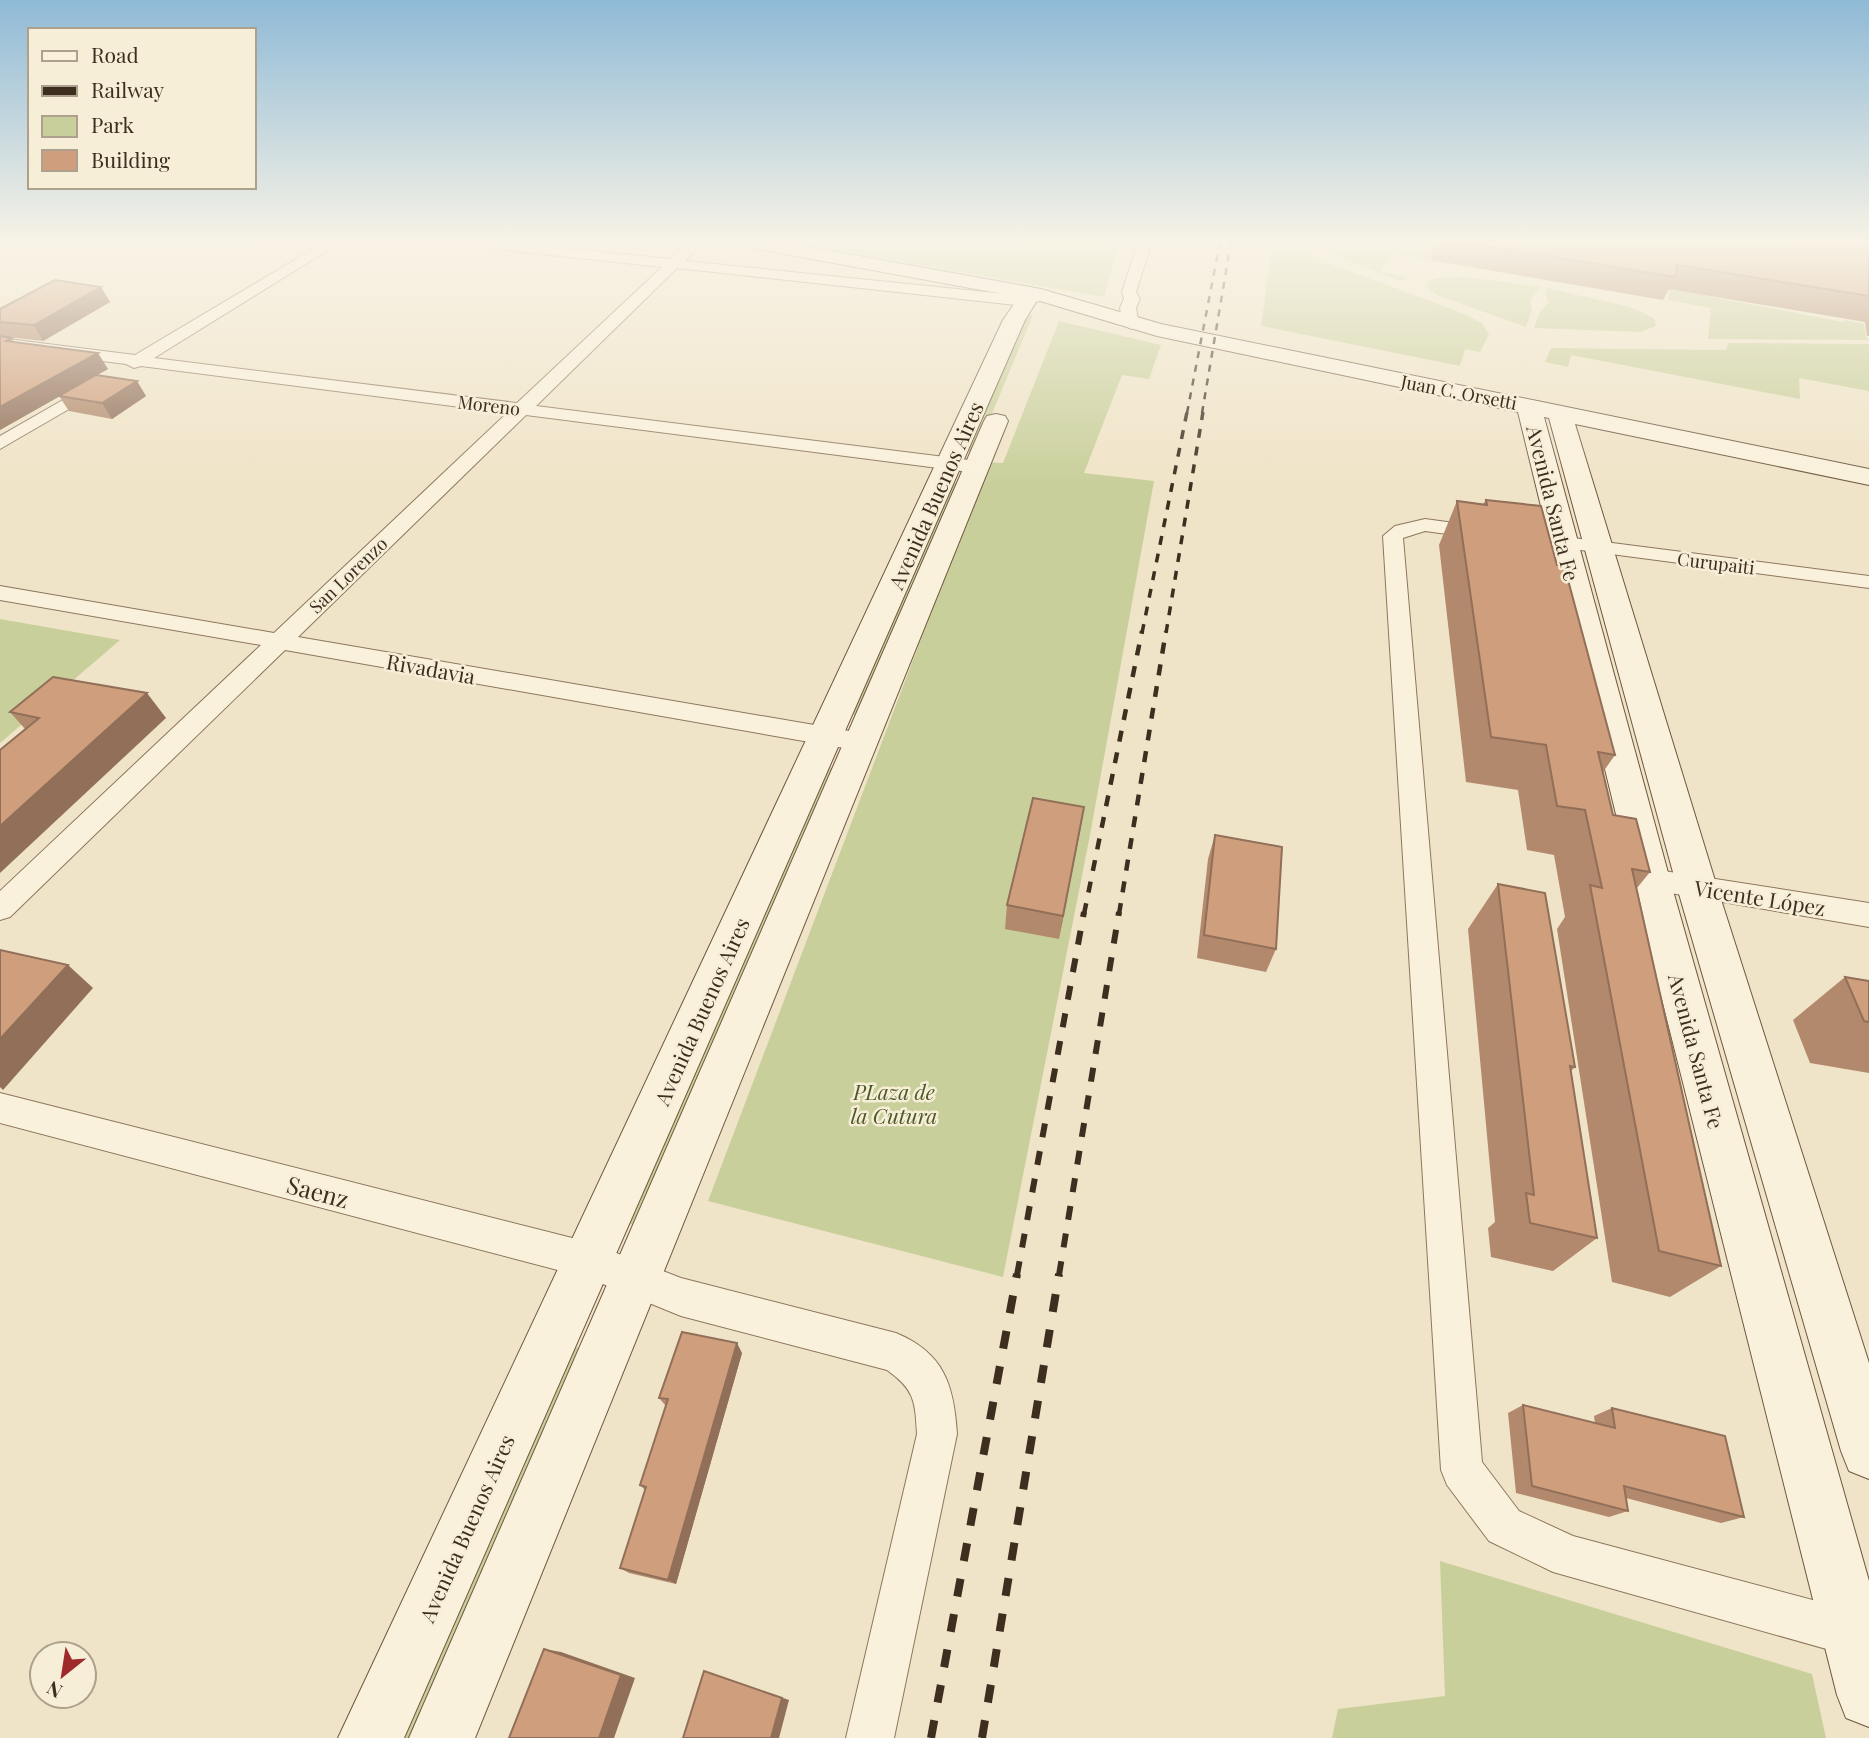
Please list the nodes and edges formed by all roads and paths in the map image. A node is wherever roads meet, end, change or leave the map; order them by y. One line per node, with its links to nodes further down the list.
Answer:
1 (199, 323): 7 (street)
2 (611, 323): 8 (street, San Lorenzo)
3 (1034, 323): 11 (main road, Avenida Buenos Aires)
4 (1127, 323): 5 (main road, Juan C. Orsetti)
5 (1131, 324): 9 (main road, Juan C. Orsetti)
6 (0, 343): 7 (street, Moreno)
7 (138, 360): 8 (street, Moreno); 10 (street)
8 (522, 409): 11 (street, Moreno); 16 (street, San Lorenzo)
9 (1544, 409): 12 (main road, Juan C. Orsetti); 13 (main road, Avenida Santa Fe)
10 (0, 444)
11 (963, 465): 17 (main road, Avenida Buenos Aires)
12 (1869, 477)
13 (1581, 545): 14 (street, Curupaiti); 18 (main road, Avenida Santa Fe); 19 (main road, Avenida Santa Fe); 26 (street, Curupaiti)
14 (1869, 582)
15 (0, 593): 16 (street, Rivadavia)
16 (279, 641): 17 (street, Rivadavia); 20 (street, San Lorenzo)
17 (843, 739): 23 (main road, Avenida Buenos Aires); 24 (main road, Avenida Buenos Aires)
18 (1651, 880): 19 (street, Vicente López); 26 (main road, Avenida Santa Fe)
19 (1697, 887): 21 (street, Vicente López); 25 (main road, Avenida Santa Fe)
20 (0, 909)
21 (1869, 915)
22 (0, 1108): 23 (street, Saenz)
23 (588, 1261): 24 (street, Saenz); 28 (main road, Avenida Buenos Aires)
24 (635, 1279): 29 (main road, Avenida Buenos Aires); 30 (street, Saenz)
25 (1869, 1451)
26 (1861, 1635): 27 (main road, Avenida Santa Fe)
27 (1869, 1695)
28 (371, 1738)
29 (442, 1738)
30 (870, 1738)

